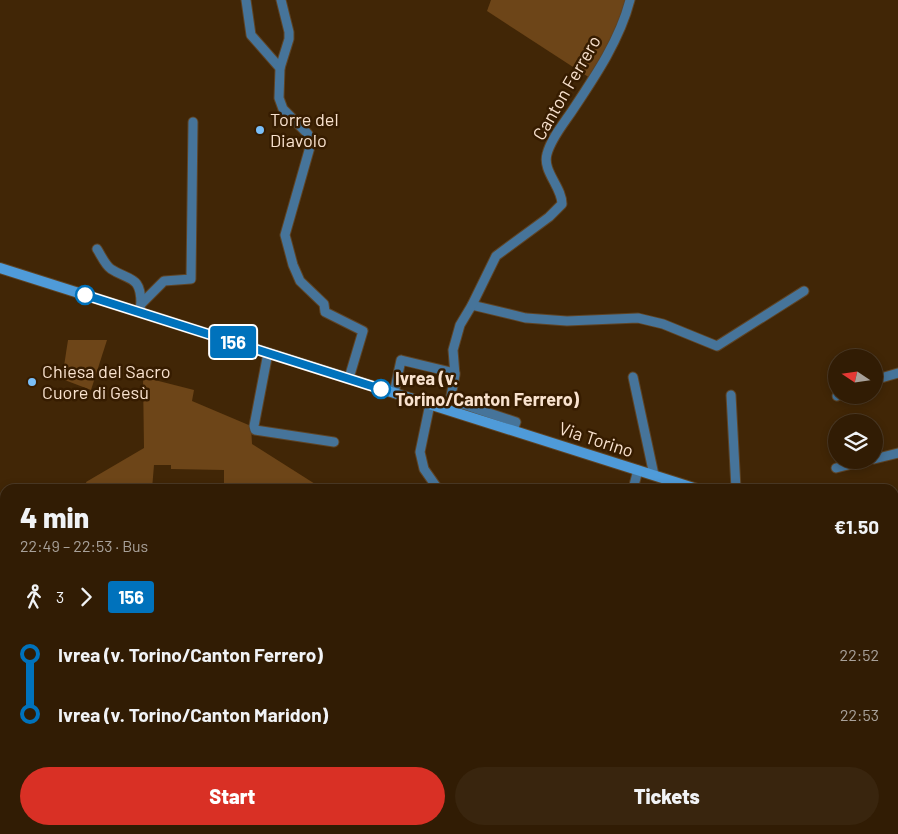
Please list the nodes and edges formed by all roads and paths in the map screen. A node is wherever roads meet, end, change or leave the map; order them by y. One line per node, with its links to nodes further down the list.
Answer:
1 (246, 0): 4 (street)
2 (281, 0): 4 (street)
3 (630, 0): 9 (street, Canton Ferrero)
4 (280, 68): 16 (street)
5 (193, 122): 10 (street)
6 (97, 250): 10 (street)
7 (0, 268): 10 (street, Via Torino)
8 (804, 291): 9 (street)
9 (472, 305): 12 (street, Canton Ferrero)
10 (140, 308): 11 (street, Via Torino)
11 (268, 352): 16 (street, Via Torino); 21 (street)
12 (455, 373): 17 (street); 20 (street, Canton Ferrero)
13 (898, 373): 15 (street)
14 (633, 376): 25 (street, Via Torino)
15 (883, 377)
16 (349, 378): 17 (street, Via Torino)
17 (394, 392): 19 (street, Via Torino)
18 (731, 395): 29 (street)
19 (430, 404): 20 (street, Via Torino); 26 (street)
20 (513, 430): 24 (street, Via Torino)
21 (334, 442)
22 (898, 453): 23 (street)
23 (883, 457)
24 (638, 470): 25 (street, Via Torino); 27 (street, Via Torino)
25 (654, 475): 28 (street, Via Torino)
26 (434, 484)
27 (634, 484)
28 (682, 484)
29 (736, 484)

